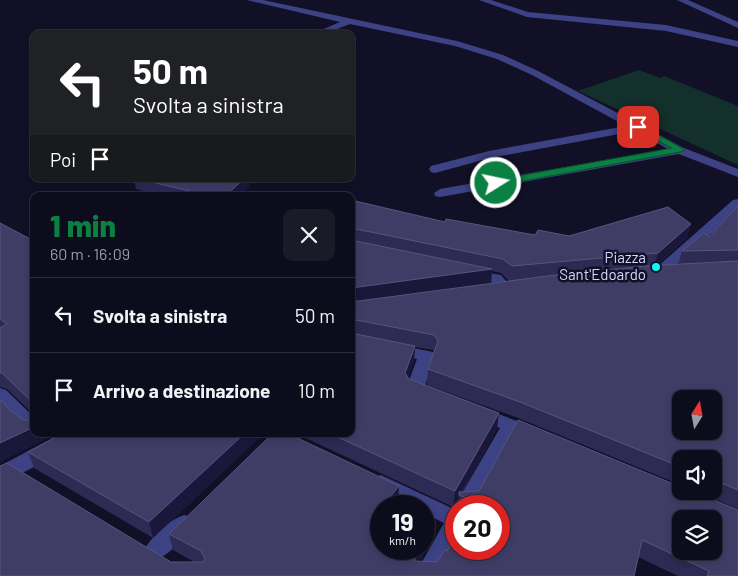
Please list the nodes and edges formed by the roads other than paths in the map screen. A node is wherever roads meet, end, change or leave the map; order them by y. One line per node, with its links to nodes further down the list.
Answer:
1 (251, 0): 4 (street)
2 (482, 0): 7 (street)
3 (681, 0): 5 (street)
4 (349, 21): 6 (street); 8 (street)
5 (738, 26)
6 (335, 30)
7 (738, 44)
8 (638, 127): 9 (street); 10 (street)
9 (680, 150): 11 (street); 12 (street)
10 (434, 169)
11 (738, 173)
12 (440, 193)
13 (738, 204): 14 (street)
14 (661, 271): 15 (street); 17 (street)
15 (680, 271)
16 (462, 272): 19 (street)
17 (642, 273)
18 (520, 285): 19 (street)
19 (504, 287): 20 (street)
20 (475, 291)
21 (380, 346): 23 (street)
22 (0, 394): 26 (street)
23 (441, 399)
24 (458, 406): 25 (street)
25 (511, 425): 29 (street); 34 (street)
26 (30, 426)
27 (41, 437): 30 (street)
28 (69, 437): 30 (street)
29 (547, 440)
30 (52, 448): 31 (street)
31 (6, 471): 33 (street)
32 (367, 476): 36 (street)
33 (37, 482)
34 (471, 495)
35 (197, 510): 38 (street)
36 (445, 515)
37 (445, 540): 39 (street)
38 (154, 552)
39 (425, 576)

